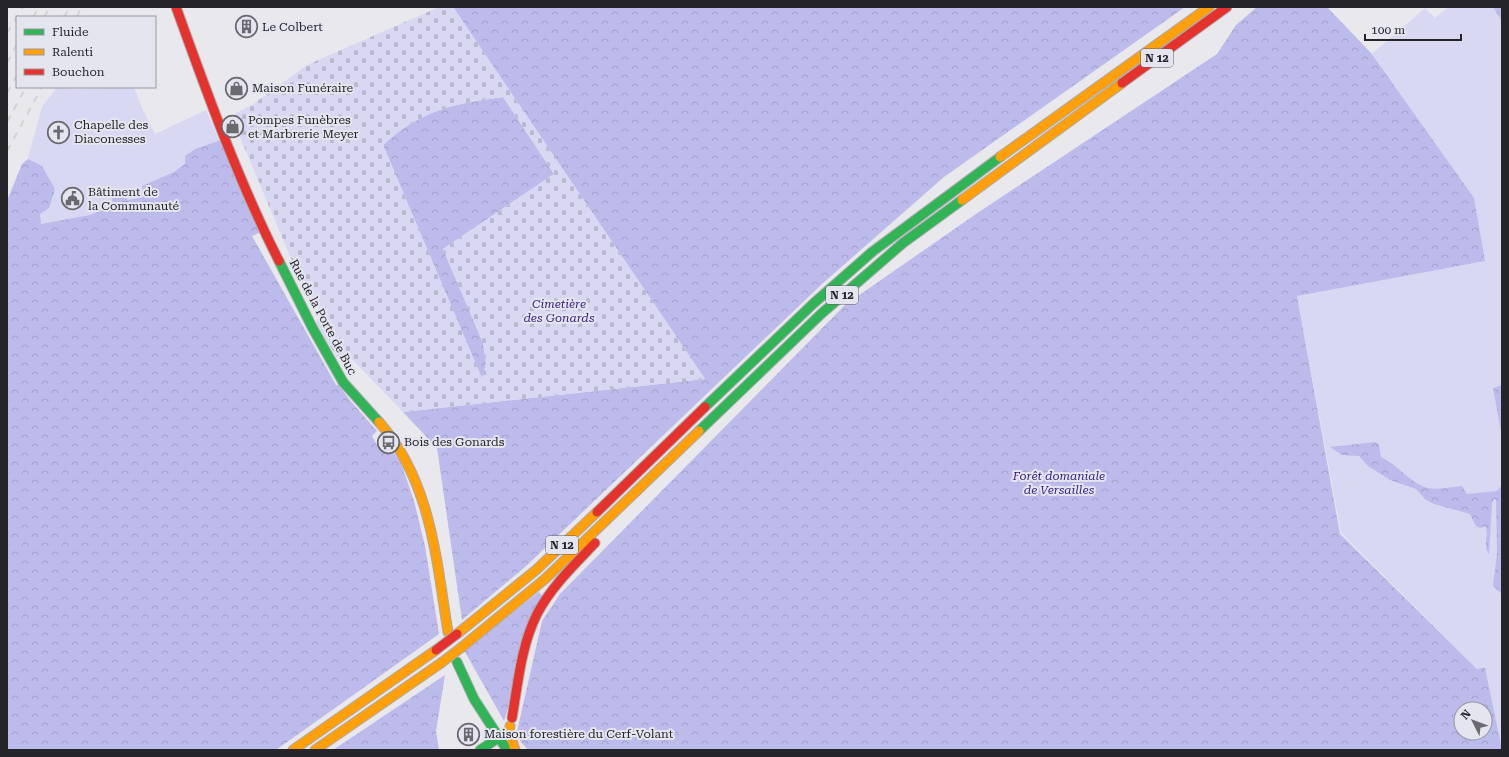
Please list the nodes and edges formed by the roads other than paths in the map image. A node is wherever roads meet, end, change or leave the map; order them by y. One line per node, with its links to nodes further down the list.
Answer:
1 (176, 7): 6 (main road, Rue de la Porte de Buc)
2 (1210, 7): 4 (main road, N 12)
3 (1227, 7): 5 (main road, N 12)
4 (1202, 10): 6 (main road, N 12)
5 (620, 508): 8 (main road); 11 (main road, N 12, bridge)
6 (453, 633): 10 (main road, N 12, bridge)
7 (457, 662): 9 (main road)
8 (510, 730): 9 (main road); 14 (main road)
9 (499, 739): 12 (main road); 13 (main road)
10 (293, 750)
11 (316, 750)
12 (480, 750)
13 (507, 750)
14 (515, 750)

